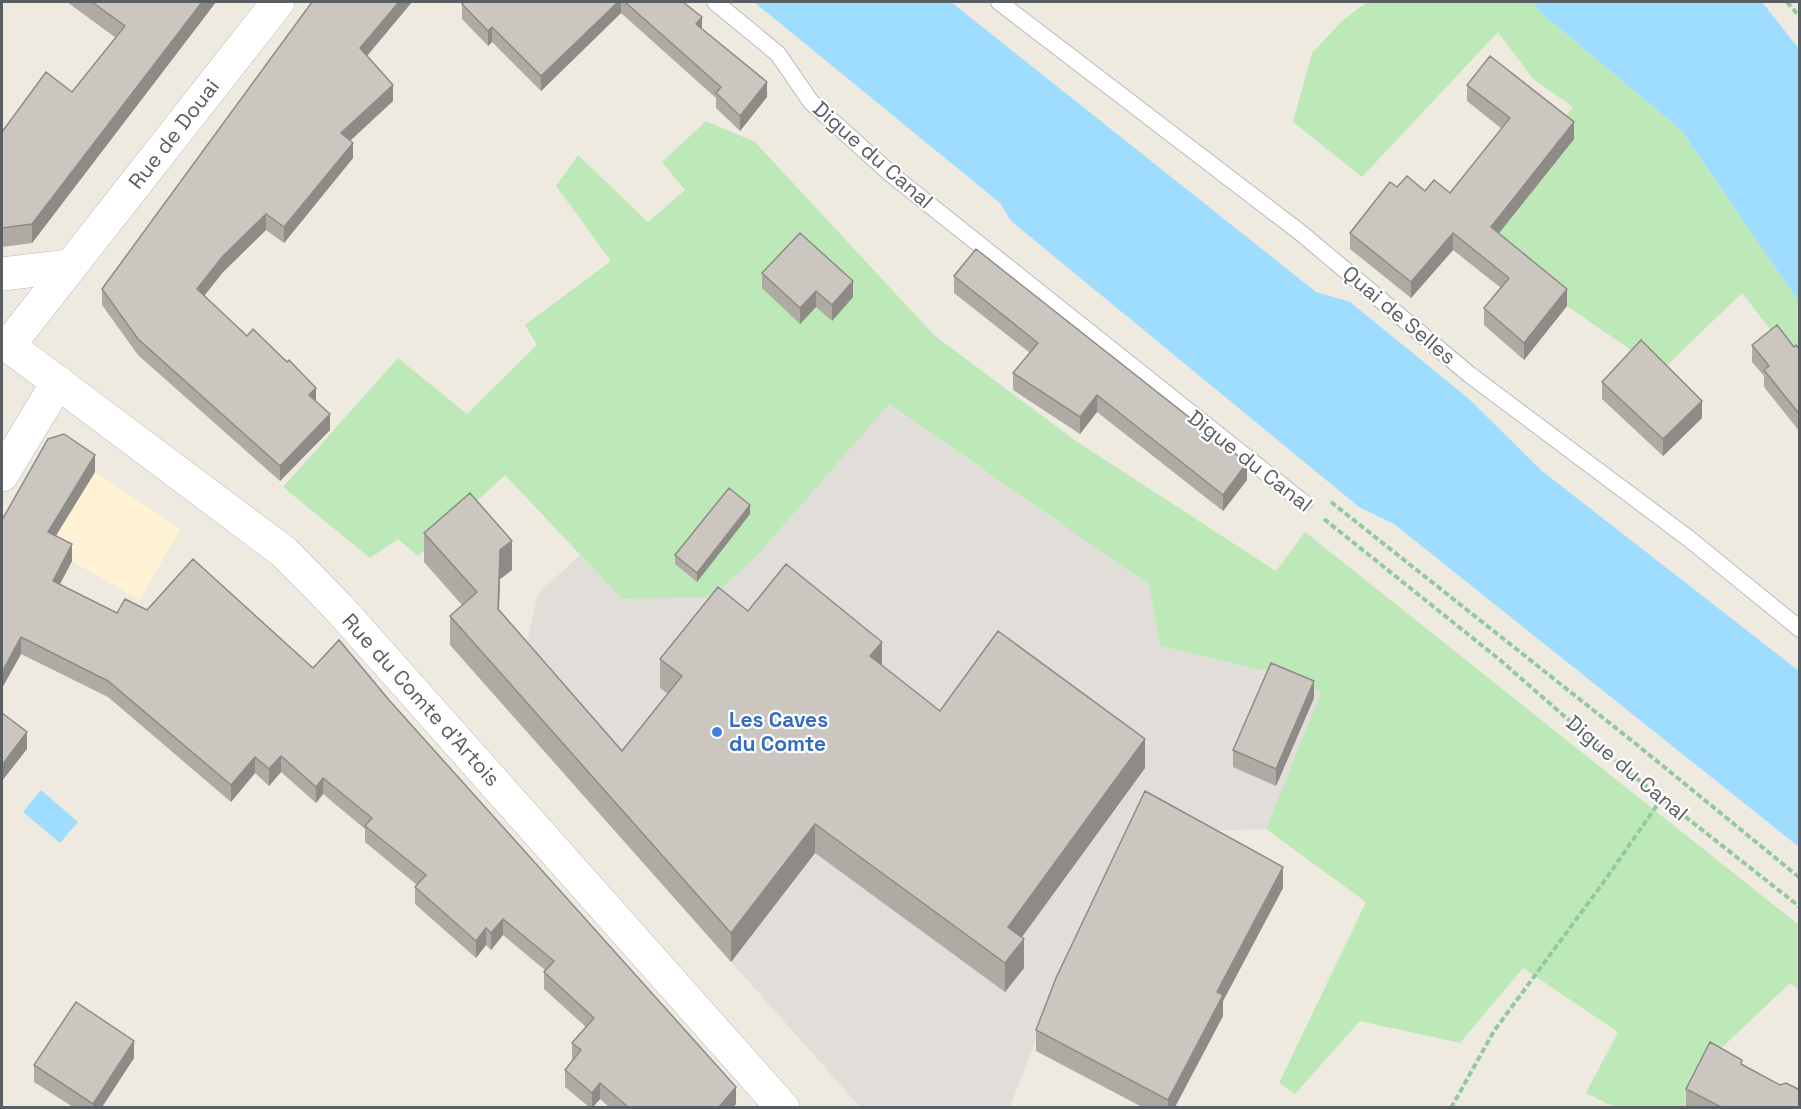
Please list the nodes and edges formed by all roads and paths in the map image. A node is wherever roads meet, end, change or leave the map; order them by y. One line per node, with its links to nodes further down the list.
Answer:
1 (278, 2): 6 (main road, Rue de Douai)
2 (715, 2): 11 (lane, Digue du Canal)
3 (999, 2): 12 (lane, Quai de Selles)
4 (1787, 2): 5 (path)
5 (1800, 17)
6 (69, 266): 7 (main road); 8 (main road, Rue de Douai)
7 (2, 274)
8 (5, 344): 9 (main road, Rue du Comte d'Artois)
9 (58, 382): 10 (main road); 15 (main road, Rue du Comte d'Artois)
10 (2, 475)
11 (1304, 503): 13 (path, Digue du Canal)
12 (1800, 629)
13 (1662, 798): 14 (path, Digue du Canal); 16 (path)
14 (1800, 908)
15 (783, 1107)
16 (1451, 1107)

